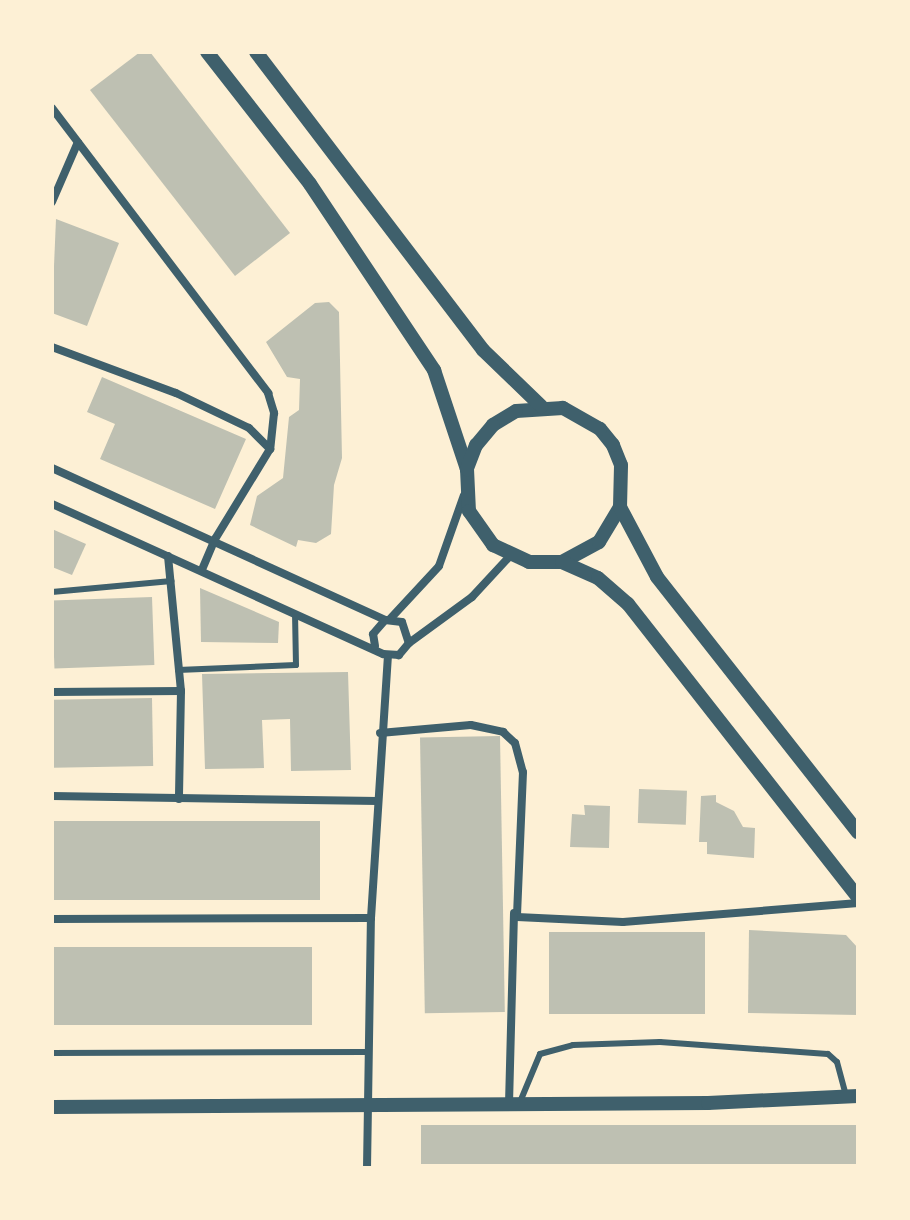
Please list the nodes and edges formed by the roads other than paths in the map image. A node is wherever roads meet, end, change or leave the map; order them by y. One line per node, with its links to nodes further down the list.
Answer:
1 (207, 52): 10 (street)
2 (256, 52): 7 (street)
3 (52, 108): 4 (street)
4 (78, 142): 5 (street); 8 (street)
5 (52, 202)
6 (52, 347): 8 (street)
7 (541, 406): 10 (street); 13 (street)
8 (270, 449): 14 (street)
9 (52, 468): 14 (street)
10 (467, 469): 11 (street)
11 (465, 491): 16 (street); 22 (street)
12 (52, 504): 15 (street)
13 (620, 507): 17 (street); 33 (street)
14 (215, 539): 18 (street); 22 (street)
15 (168, 556): 18 (street); 19 (street)
16 (510, 556): 17 (street); 23 (street)
17 (562, 562): 34 (street)
18 (202, 569): 21 (street)
19 (171, 581): 20 (lane); 26 (street)
20 (52, 592)
21 (294, 610): 24 (street); 26 (lane)
22 (388, 620): 23 (street); 24 (street)
23 (409, 643): 25 (street)
24 (375, 646): 25 (street)
25 (388, 656): 29 (street)
26 (178, 670): 27 (street)
27 (181, 691): 28 (street); 31 (street)
28 (52, 692)
29 (380, 733): 32 (street); 35 (street)
30 (52, 796): 31 (street)
31 (179, 799): 32 (street)
32 (378, 801): 36 (street)
33 (858, 832)
34 (858, 900): 35 (street)
35 (517, 917): 41 (street)
36 (371, 918): 37 (street); 38 (street)
37 (52, 919)
38 (366, 1052): 39 (lane); 42 (street)
39 (52, 1053)
40 (852, 1096): 41 (street); 41 (lane)
41 (514, 1104): 42 (street)
42 (369, 1105): 43 (street); 44 (street)
43 (52, 1107)
44 (367, 1168)

